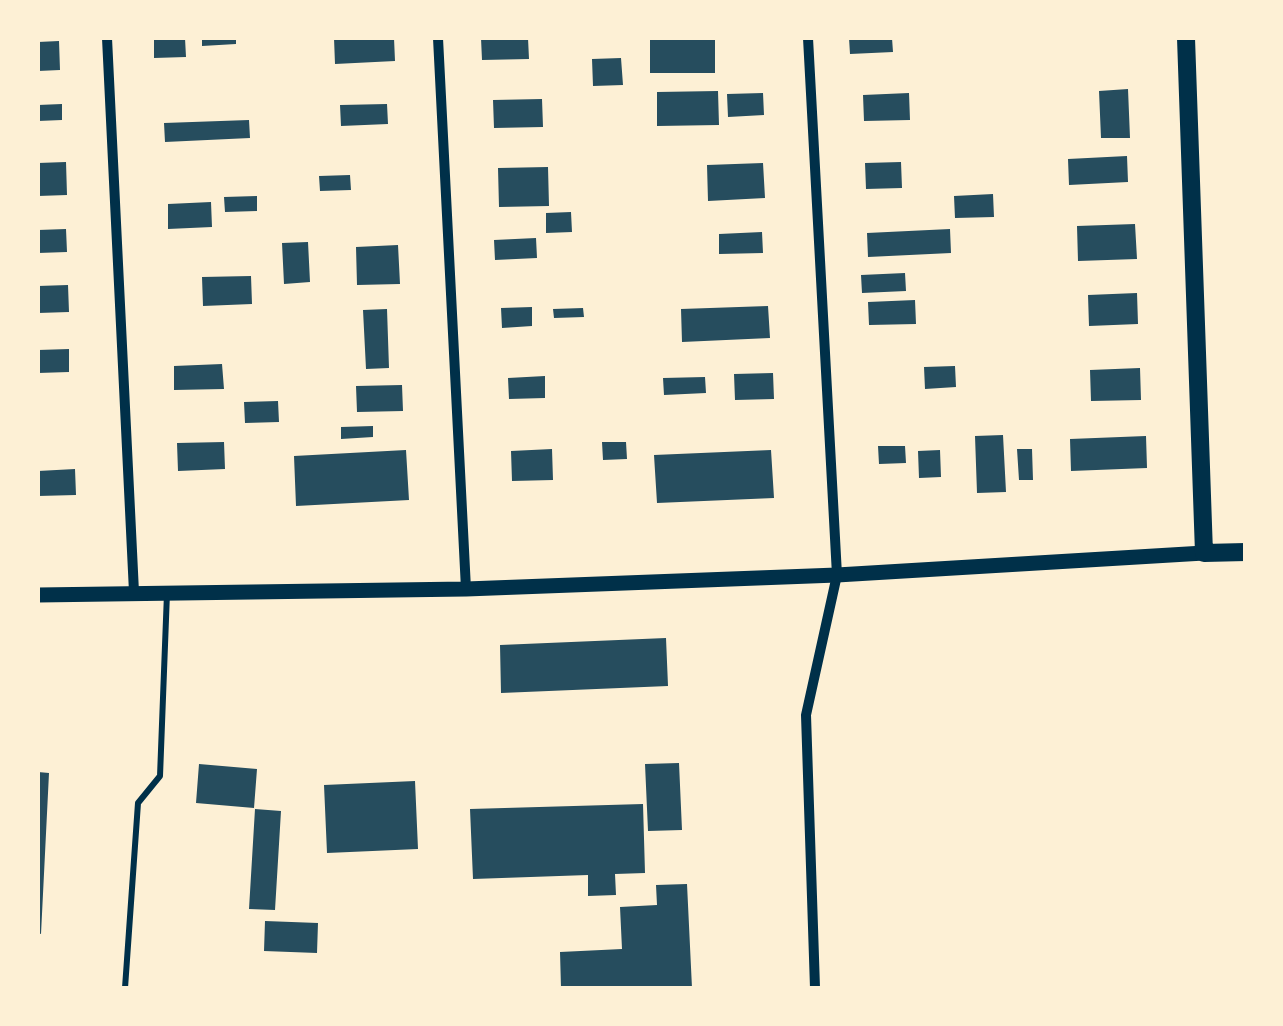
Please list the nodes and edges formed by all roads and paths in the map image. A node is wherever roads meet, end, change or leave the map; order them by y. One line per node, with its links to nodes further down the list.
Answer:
1 (108, 38): 9 (street)
2 (438, 38): 8 (street)
3 (808, 38): 7 (street)
4 (1186, 38): 6 (main road)
5 (1246, 552): 6 (main road)
6 (1204, 554): 7 (street)
7 (837, 575): 8 (street); 13 (street)
8 (466, 589): 10 (street)
9 (134, 592): 10 (street); 11 (street)
10 (168, 592): 12 (lane)
11 (38, 595)
12 (124, 988)
13 (815, 988)

